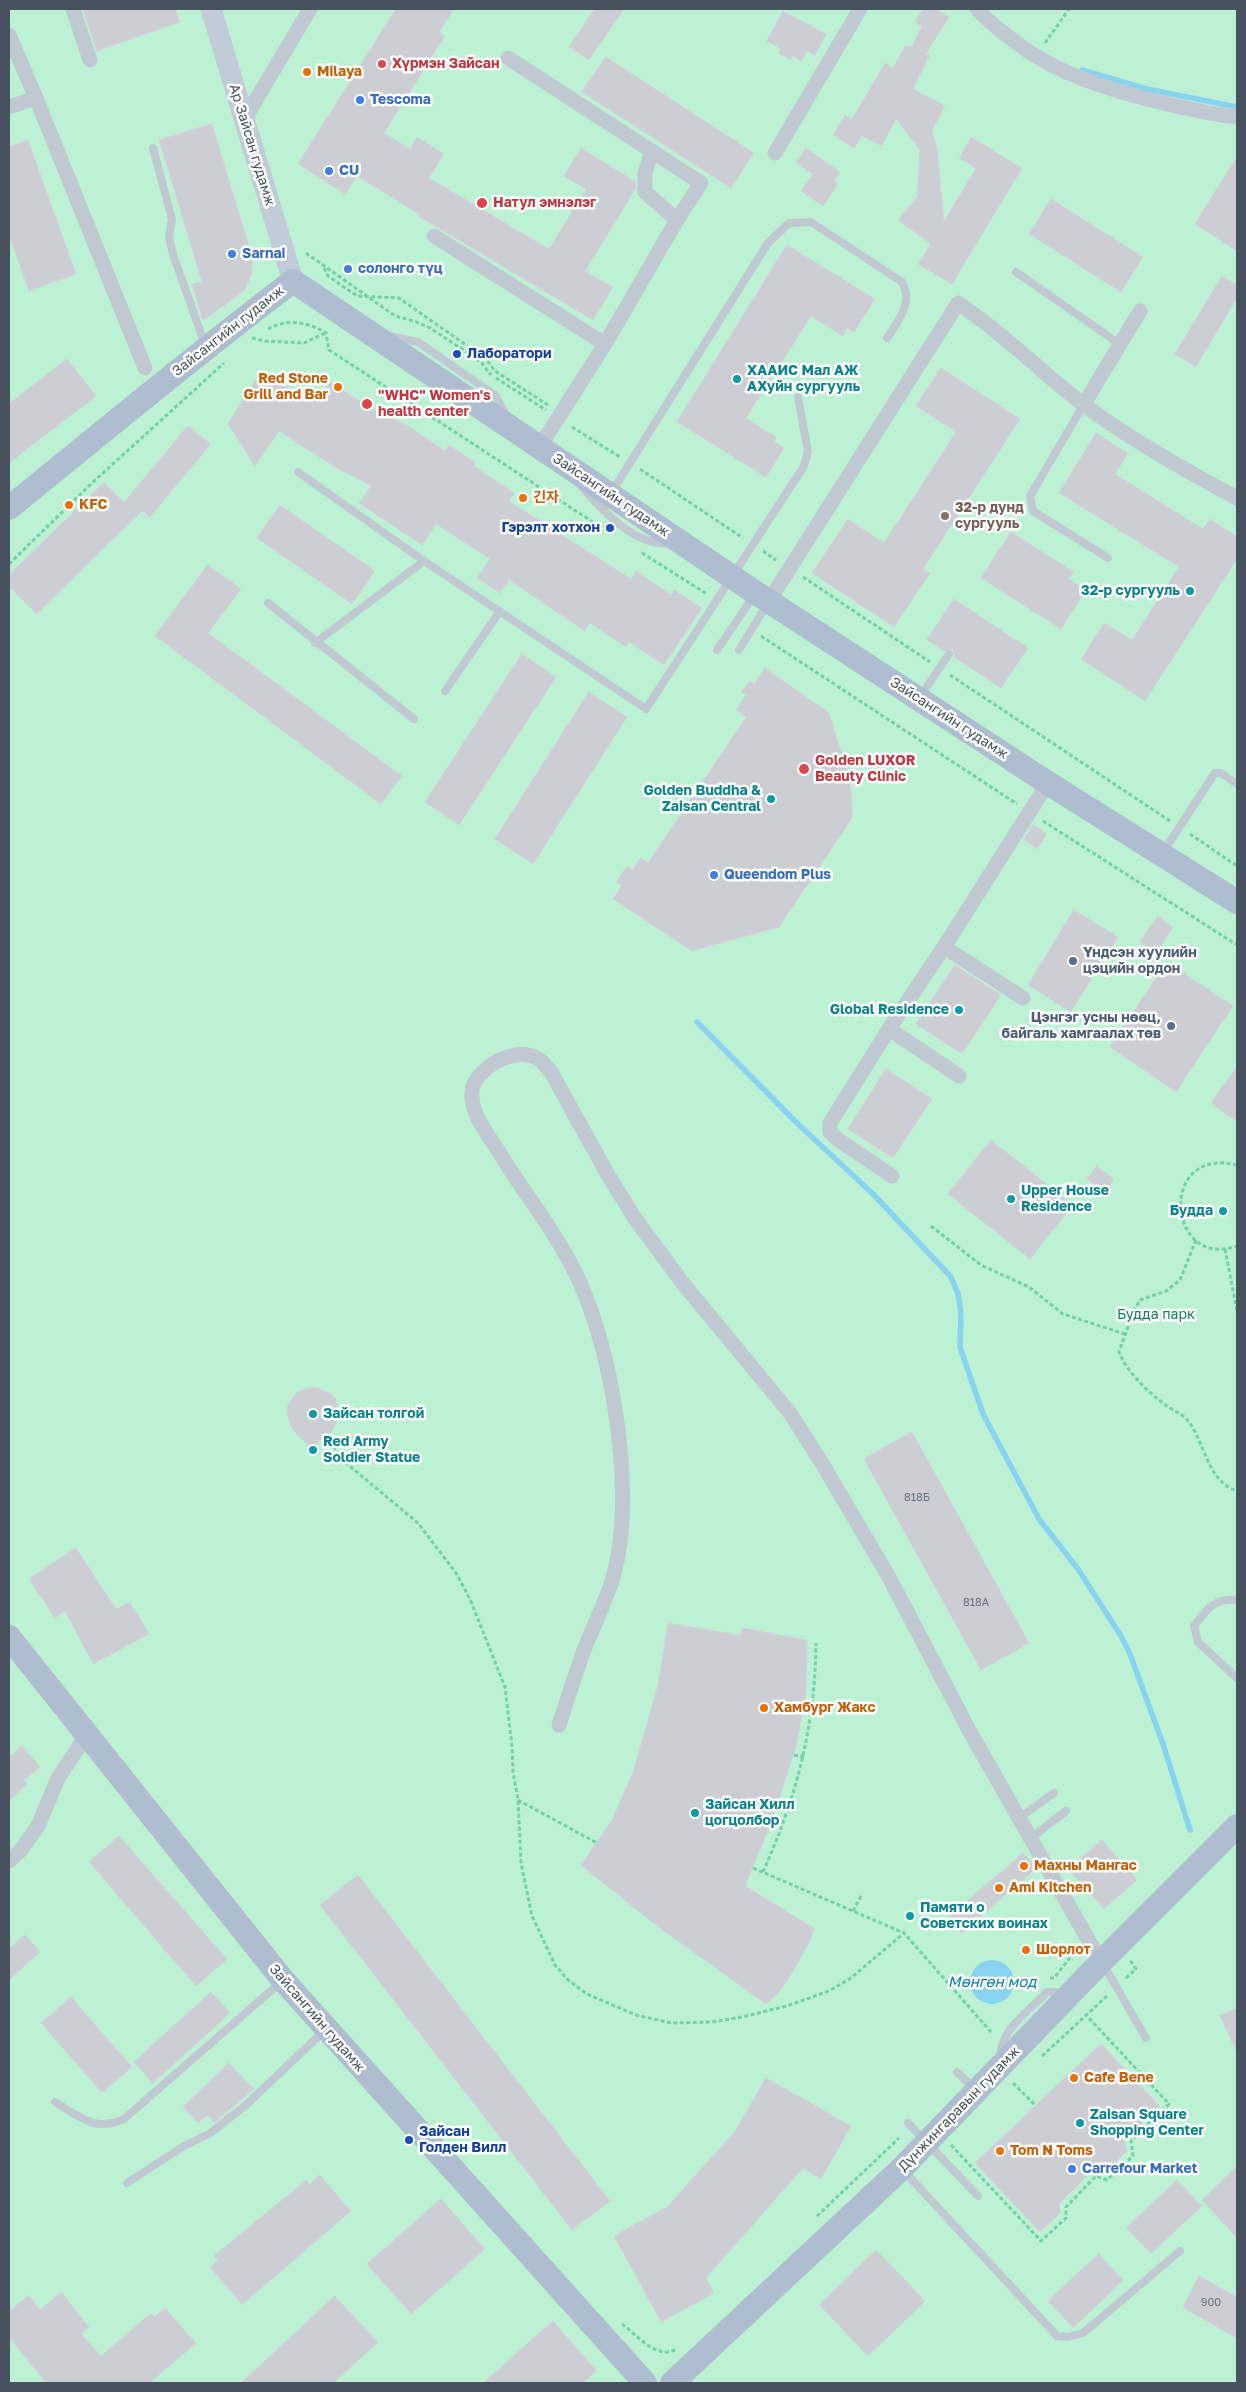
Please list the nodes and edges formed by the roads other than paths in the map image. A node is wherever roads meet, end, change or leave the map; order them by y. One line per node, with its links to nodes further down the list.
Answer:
1 (73, 9): 8 (street)
2 (211, 9): 12 (street, Ар Зайсан гудамж)
3 (310, 9): 12 (street)
4 (860, 9): 15 (street)
5 (976, 9): 11 (street)
6 (9, 35): 9 (street)
7 (508, 58): 14 (street)
8 (90, 60)
9 (36, 98): 10 (street); 25 (street)
10 (9, 107)
11 (1237, 117)
12 (244, 120): 19 (street, Ар Зайсан гудамж)
13 (153, 148): 24 (lane)
14 (652, 151): 16 (street); 16 (street)
15 (774, 153)
16 (677, 220): 22 (street)
17 (434, 236): 22 (street)
18 (1016, 272): 23 (lane)
19 (292, 281): 24 (main road, Зайсангийн гудамж); 28 (main road, Зайсангийн гудамж)
20 (1140, 311): 23 (street)
21 (887, 338): 30 (lane)
22 (605, 344): 28 (street)
23 (1121, 345): 27 (street)
24 (206, 347): 25 (main road, Зайсангийн гудамж)
25 (150, 380): 32 (main road, Зайсангийн гудамж)
26 (798, 398): 36 (lane)
27 (1084, 404): 31 (street); 34 (lane); 37 (street)
28 (547, 452): 30 (main road, Зайсангийн гудамж); 33 (lane)
29 (298, 472): 35 (lane)
30 (610, 495): 33 (main road, Зайсангийн гудамж)
31 (1237, 498)
32 (9, 508)
33 (680, 542): 36 (main road, Зайсангийн гудамж)
34 (1108, 558)
35 (424, 561): 39 (lane); 40 (lane)
36 (733, 578): 37 (main road, Зайсангийн гудамж); 39 (lane)
37 (763, 597): 41 (lane); 42 (lane); 45 (main road, Зайсангийн гудамж)
38 (268, 603): 40 (lane)
39 (500, 611): 44 (lane)
40 (315, 643): 46 (lane)
41 (717, 650)
42 (739, 650)
43 (949, 654): 45 (lane)
44 (445, 691)
45 (918, 698): 47 (main road, Зайсангийн гудамж)
46 (414, 719)
47 (1048, 783): 49 (main road, Зайсангийн гудамж); 51 (street)
48 (1237, 784): 49 (lane)
49 (1162, 854): 50 (main road, Зайсангийн гудамж)
50 (1237, 902)
51 (944, 946): 52 (street); 53 (street)
52 (1023, 998)
53 (889, 1029): 54 (street); 55 (street)
54 (959, 1076)
55 (892, 1176)
56 (1237, 1600): 58 (lane)
57 (9, 1637): 60 (main road, Зайсангийн гудамж)
58 (1237, 1678)
59 (559, 1724): 63 (street)
60 (86, 1736): 66 (street); 68 (main road, Зайсангийн гудамж)
61 (1054, 1793): 63 (lane)
62 (1066, 1812): 65 (lane)
63 (1019, 1818): 65 (street)
64 (1230, 1834): 67 (main road, Дүнжингаравын гудамж)
65 (1031, 1838): 67 (street)
66 (9, 1861)
67 (1097, 1966): 71 (lane); 73 (main road, Дүнжингаравын гудамж)
68 (283, 1980): 69 (main road, Зайсангийн гудамж); 75 (lane)
69 (326, 2030): 78 (lane); 81 (main road, Зайсангийн гудамж)
70 (1040, 2038): 73 (lane)
71 (1146, 2038)
72 (957, 2072): 74 (lane)
73 (1008, 2074): 74 (main road, Дүнжингаравын гудамж)
74 (976, 2091): 76 (main road, Дүнжингаравын гудамж)
75 (55, 2102)
76 (915, 2131): 77 (main road, Дүнжингаравын гудамж); 79 (lane)
77 (901, 2169): 80 (lane); 82 (main road, Дүнжингаравын гудамж)
78 (127, 2183)
79 (978, 2196)
80 (1180, 2250)
81 (644, 2383)
82 (672, 2383)

